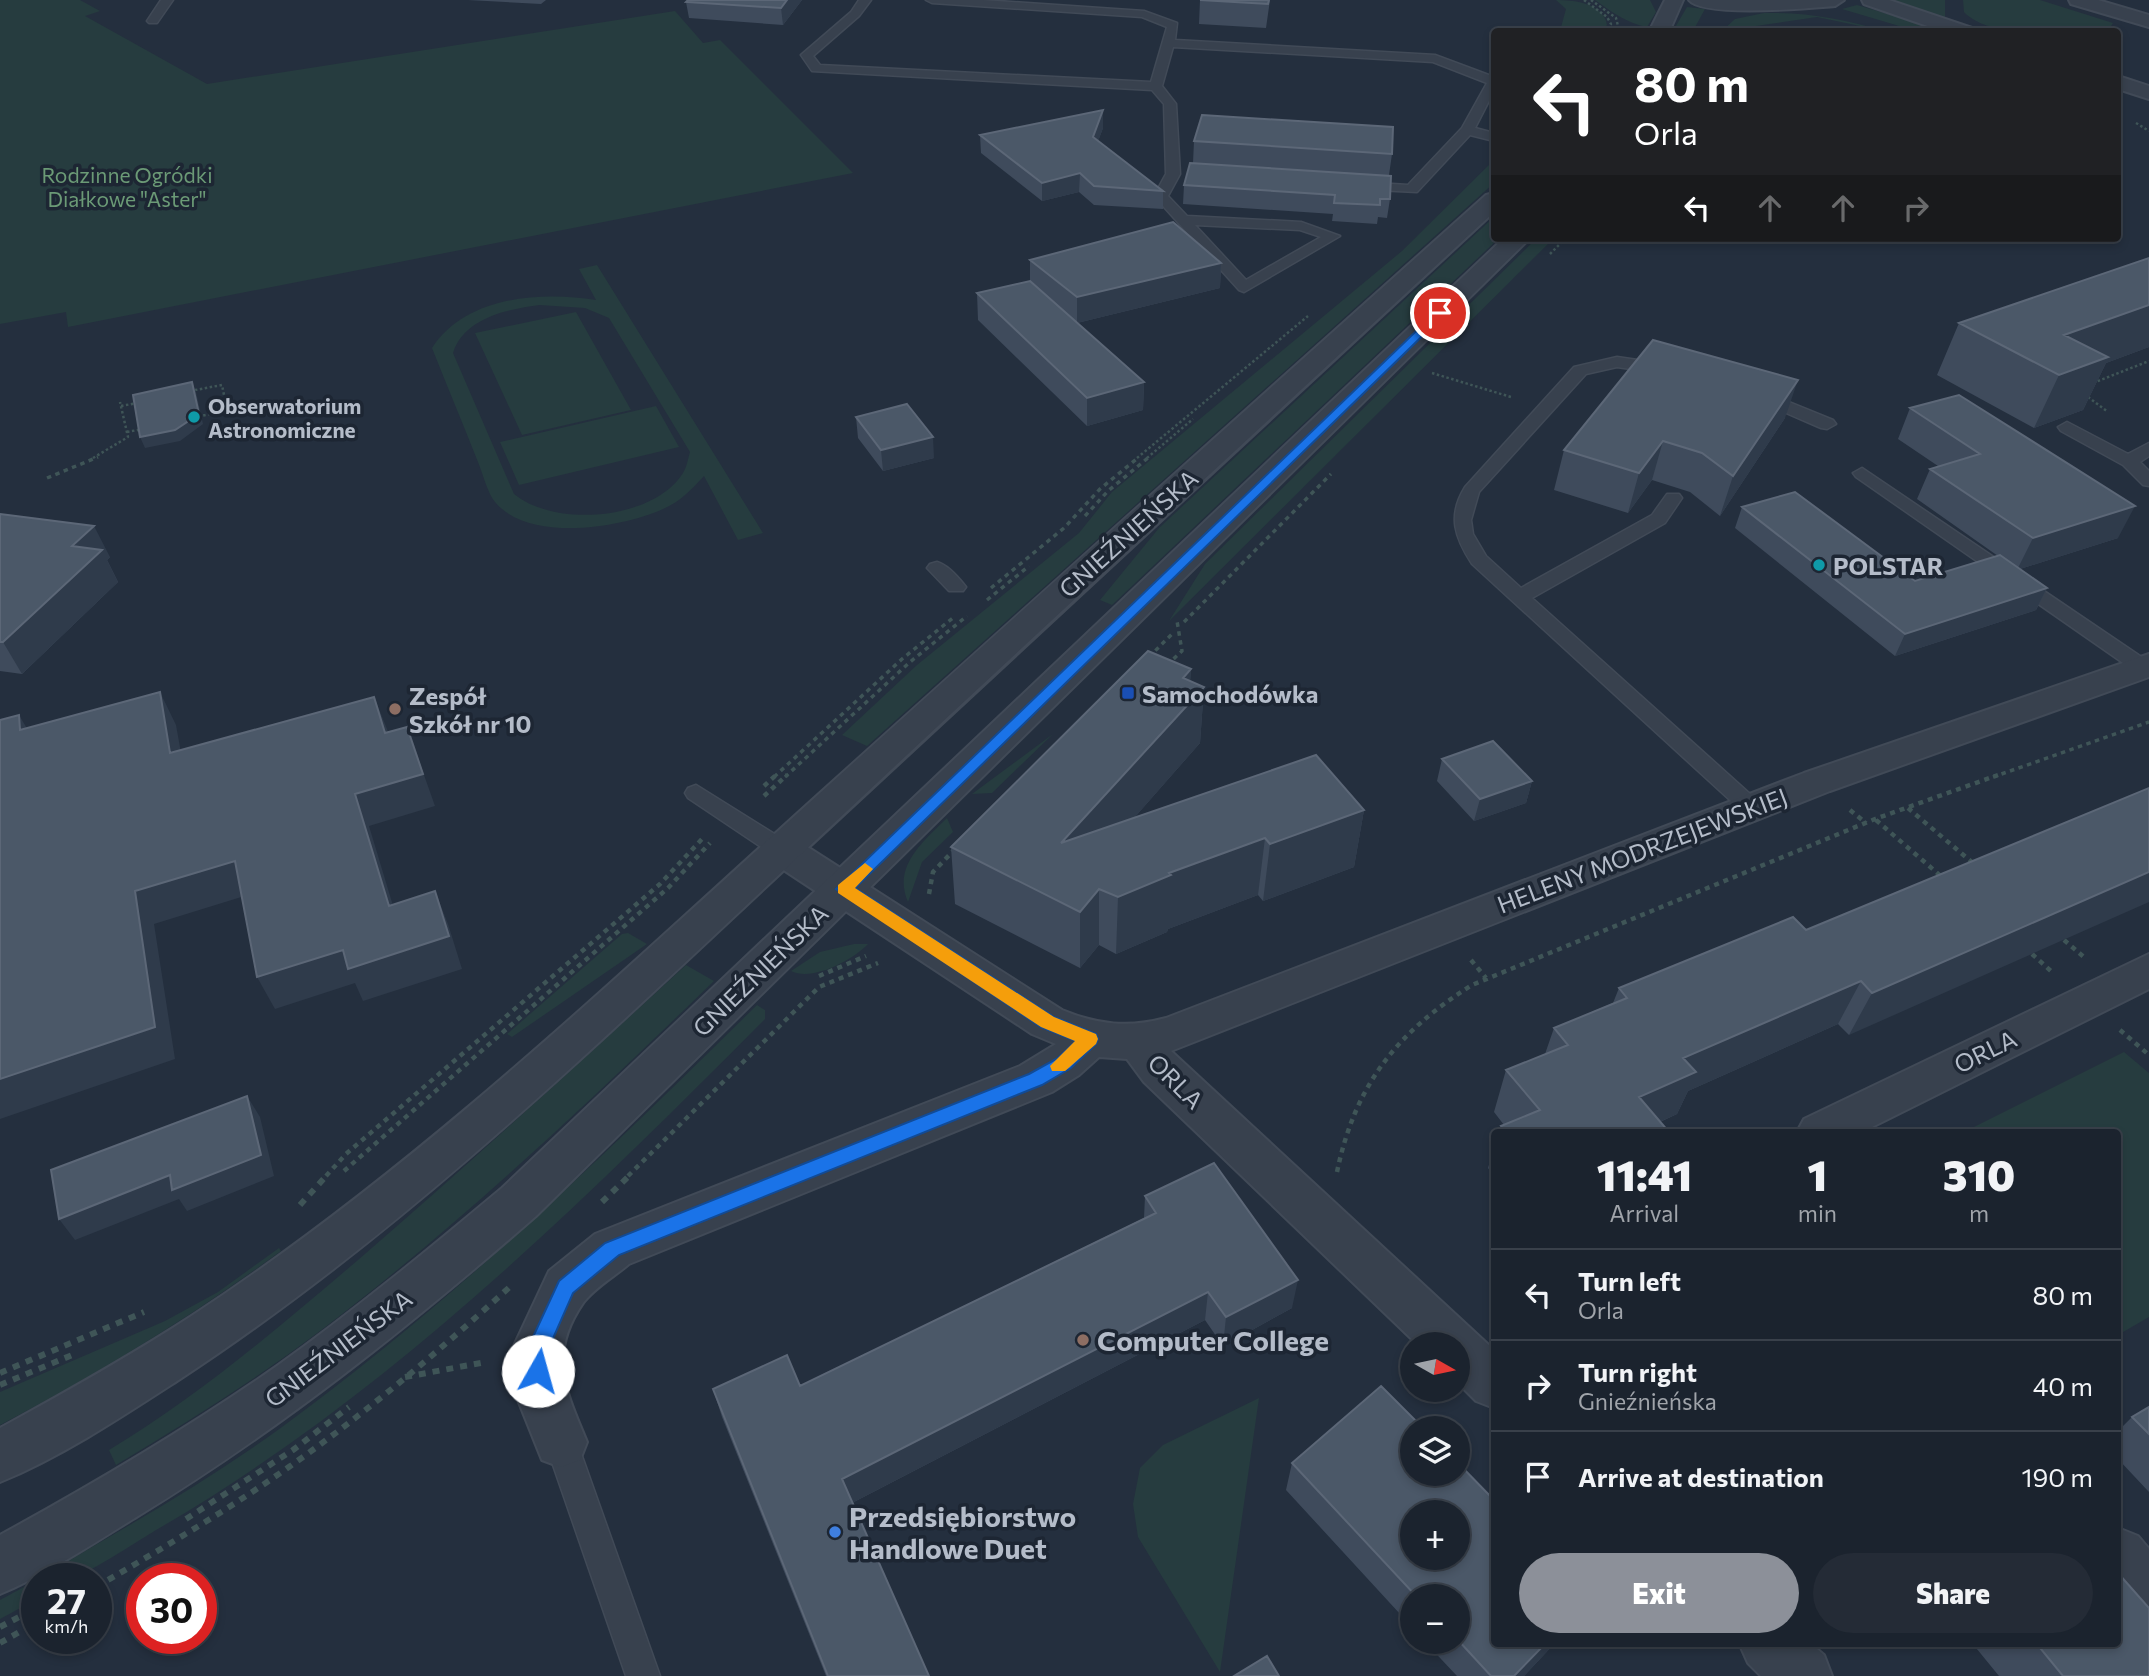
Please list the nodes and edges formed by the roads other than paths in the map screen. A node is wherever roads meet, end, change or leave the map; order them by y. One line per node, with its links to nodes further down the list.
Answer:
1 (167, 0): 13 (lane)
2 (865, 0): 20 (lane)
3 (932, 0): 17 (lane)
4 (1674, 0): 15 (street)
5 (1698, 0): 10 (street)
6 (1835, 0): 9 (street)
7 (1871, 0): 16 (street)
8 (2078, 0): 14 (street)
9 (1811, 4): 10 (street); 11 (street)
10 (1733, 5): 12 (street)
11 (1850, 16)
12 (1716, 18)
13 (153, 20)
14 (2149, 21)
15 (1661, 28)
16 (1953, 28)
17 (1168, 43): 18 (lane); 20 (lane)
18 (1491, 80)
19 (2121, 83): 22 (street)
20 (1156, 86): 29 (lane)
21 (1491, 86): 25 (lane)
22 (2149, 93)
23 (2121, 95): 24 (street)
24 (2149, 103)
25 (1467, 130): 26 (lane); 27 (lane)
26 (1491, 136)
27 (1345, 185)
28 (1491, 203): 46 (street, GNIEŹNIEŃSKA)
29 (1183, 220): 29 (lane)
30 (1514, 242): 47 (street, GNIEŹNIEŃSKA)
31 (1689, 375): 42 (lane)
32 (1751, 391): 33 (lane)
33 (1827, 424)
34 (2067, 427): 36 (lane)
35 (2149, 448): 36 (lane)
36 (2129, 461): 38 (lane)
37 (1861, 473): 43 (lane)
38 (2149, 481)
39 (1673, 498): 42 (lane)
40 (937, 568): 41 (lane)
41 (956, 587)
42 (1521, 596): 45 (lane)
43 (2146, 666): 45 (street, HELENY MODRZEJEWSKIEJ)
44 (696, 793): 46 (lane)
45 (1751, 807): 50 (street, HELENY MODRZEJEWSKIEJ)
46 (782, 849): 47 (street, ORLA); 56 (street, GNIEŹNIEŃSKA)
47 (844, 889): 49 (street, ORLA); 58 (street, GNIEŹNIEŃSKA)
48 (2149, 970): 51 (street, ORLA)
49 (1089, 1039): 50 (street, ORLA); 55 (street)
50 (1139, 1043): 52 (street, ORLA)
51 (1826, 1129)
52 (1439, 1332)
53 (1470, 1361): 54 (street)
54 (1491, 1381)
55 (561, 1443): 61 (lane)
56 (0, 1456)
57 (2121, 1559): 59 (street)
58 (0, 1566)
59 (2149, 1590)
60 (1772, 1647): 62 (street)
61 (643, 1676)
62 (1803, 1676)

